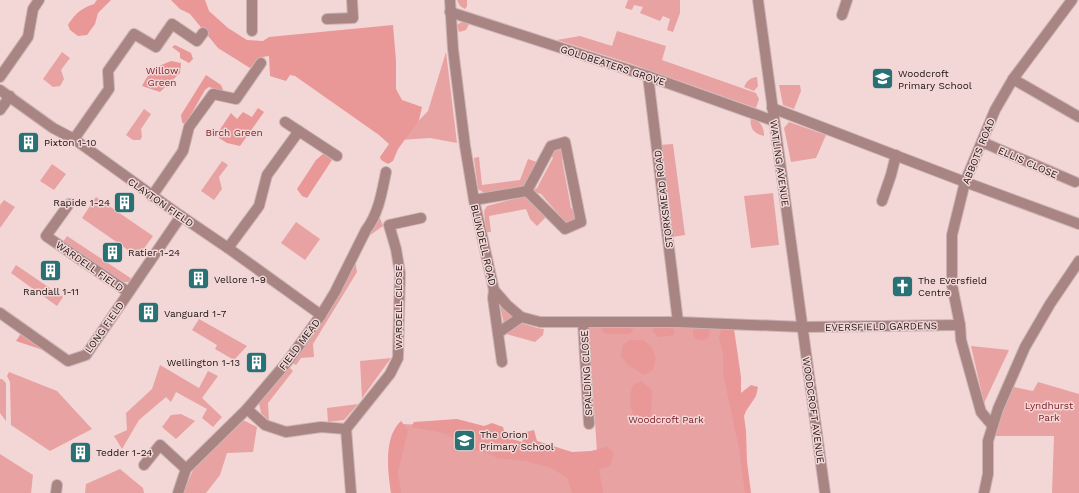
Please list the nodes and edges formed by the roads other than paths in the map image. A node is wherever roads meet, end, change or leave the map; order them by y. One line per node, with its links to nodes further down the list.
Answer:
1 (39, 0): 15 (street)
2 (252, 0): 11 (street)
3 (352, 0): 10 (street)
4 (450, 0): 8 (street, BLUNDELL ROAD)
5 (758, 0): 19 (street, WATLING AVENUE)
6 (847, 0): 9 (street)
7 (1072, 0): 16 (street, ABBOTS ROAD)
8 (450, 12): 14 (street, GOLDBEATERS GROVE); 34 (street, BLUNDELL ROAD)
9 (842, 15)
10 (327, 19)
11 (252, 31)
12 (203, 33): 25 (street)
13 (261, 64): 33 (street)
14 (648, 76): 22 (street, GOLDBEATERS GROVE); 48 (street, STORKSMEAD ROAD)
15 (0, 77)
16 (1013, 79): 21 (street); 26 (street, ABBOTS ROAD)
17 (0, 90): 18 (street, CLAYTON FIELD)
18 (10, 96): 20 (street); 25 (street, CLAYTON FIELD)
19 (772, 108): 22 (street, WATLING AVENUE); 27 (street)
20 (0, 110)
21 (1079, 117)
22 (774, 121): 50 (street, WATLING AVENUE)
23 (285, 122): 24 (street)
24 (299, 130): 28 (street); 40 (street)
25 (74, 139): 33 (street, CLAYTON FIELD)
26 (982, 142): 30 (street, ABBOTS ROAD); 31 (street, ELLIS CLOSE)
27 (896, 155): 30 (street); 35 (street)
28 (336, 156)
29 (386, 172): 45 (street, FIELD MEAD)
30 (965, 182): 39 (street); 49 (street, ABBOTS ROAD)
31 (1075, 182)
32 (527, 191): 32 (street); 34 (street)
33 (152, 196): 37 (street, CLAYTON FIELD)
34 (474, 200): 42 (street, BLUNDELL ROAD)
35 (882, 201)
36 (69, 204): 43 (street, WARDELL FIELD)
37 (181, 216): 40 (street, CLAYTON FIELD); 43 (street, LONG FIELD)
38 (421, 218): 56 (street, WARDELL CLOSE)
39 (1079, 224)
40 (228, 248): 45 (street, CLAYTON FIELD)
41 (1079, 261): 55 (street)
42 (494, 290): 46 (street, BLUNDELL ROAD); 51 (street)
43 (128, 292): 44 (street, LONG FIELD)
44 (0, 312)
45 (321, 315): 53 (street, FIELD MEAD)
46 (521, 317): 47 (street, BLUNDELL ROAD); 51 (street)
47 (583, 322): 48 (street, BLUNDELL ROAD); 54 (street, SPALDING CLOSE)
48 (678, 322): 50 (street, BLUNDELL ROAD)
49 (960, 325): 50 (street, EVERSFIELD GARDENS); 55 (street, ABBOTS ROAD)
50 (803, 327): 61 (street, WOODCROFT AVENUE)
51 (498, 333): 52 (street)
52 (502, 362)
53 (247, 409): 56 (street); 58 (street, FIELD MEAD)
54 (589, 424)
55 (992, 425): 62 (street)
56 (346, 430): 60 (street)
57 (144, 465): 58 (street)
58 (186, 469): 59 (street, FIELD MEAD)
59 (178, 493)
60 (351, 493)
61 (825, 493)
62 (984, 493)

